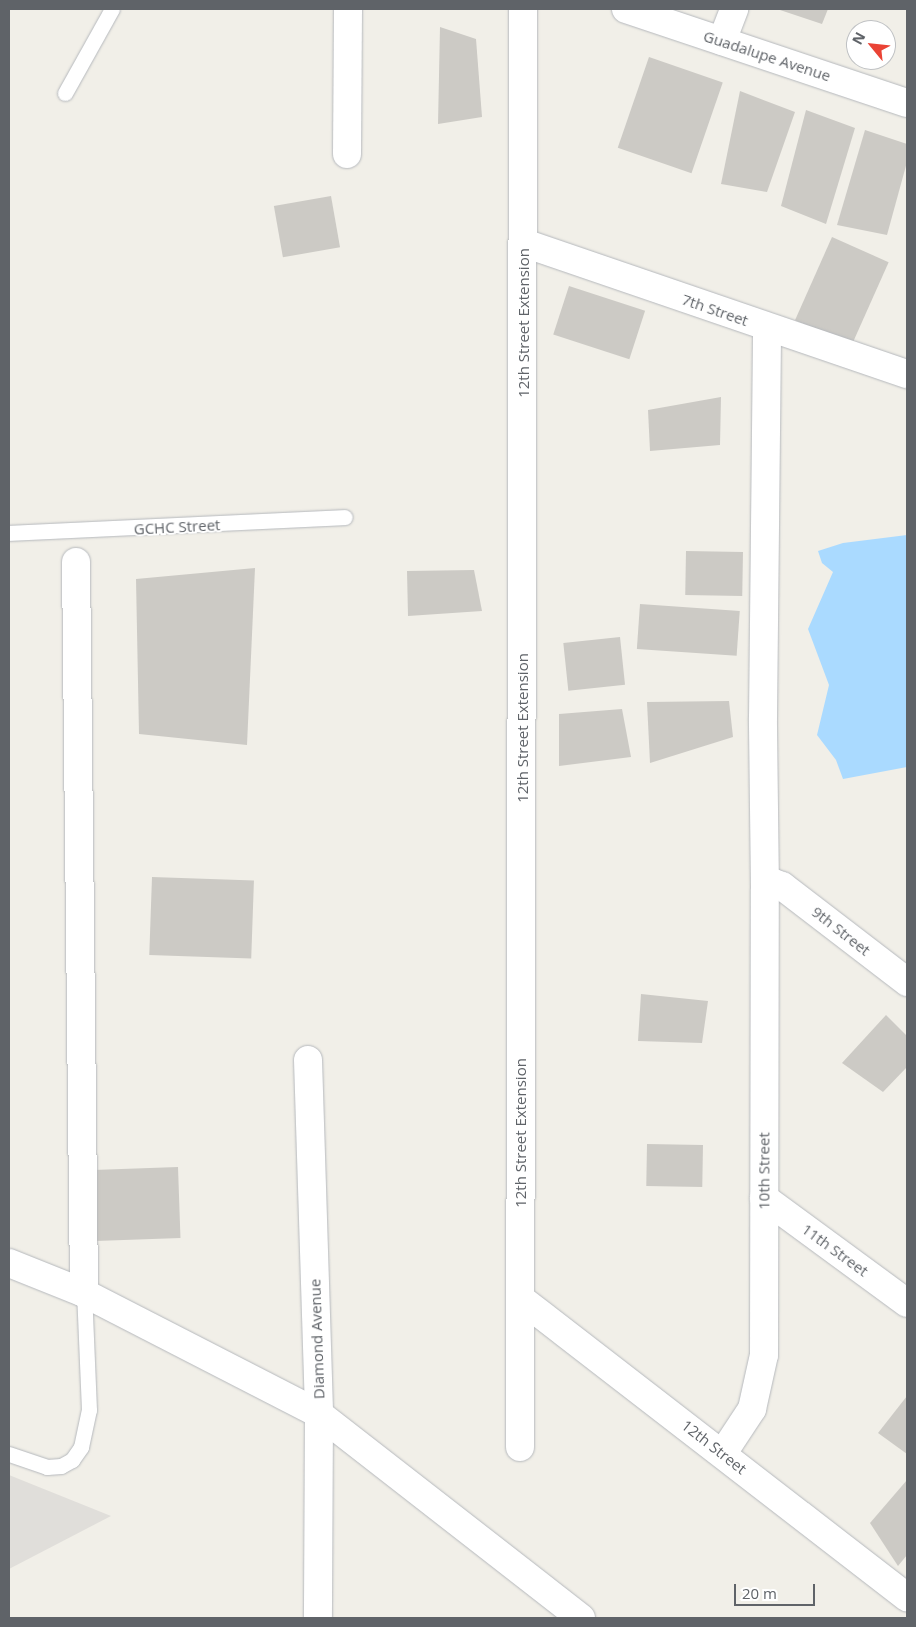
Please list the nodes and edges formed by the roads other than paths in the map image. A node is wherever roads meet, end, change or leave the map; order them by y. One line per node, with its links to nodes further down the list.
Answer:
1 (112, 9): 7 (lane)
2 (348, 9): 9 (street)
3 (523, 9): 10 (street, 12th Street Extension)
4 (626, 9): 6 (street, Guadalupe Avenue)
5 (734, 9): 6 (street)
6 (722, 41): 8 (street, Guadalupe Avenue)
7 (65, 93)
8 (907, 103)
9 (347, 154)
10 (524, 243): 11 (street, 7th Street); 23 (street, 12th Street Extension)
11 (767, 328): 12 (street, 7th Street); 17 (street, 10th Street)
12 (907, 374)
13 (345, 517): 14 (lane, GCHC Street)
14 (77, 532): 15 (lane, GCHC Street); 16 (lane)
15 (9, 533)
16 (76, 562): 22 (street)
17 (770, 887): 18 (street, 9th Street); 20 (street, 10th Street)
18 (907, 982)
19 (308, 1060): 25 (street, Diamond Avenue)
20 (764, 1198): 24 (street, 11th Street); 27 (street, 10th Street)
21 (9, 1263): 22 (street)
22 (84, 1293): 25 (street); 28 (lane)
23 (520, 1298): 26 (street, 12th Street Extension); 27 (street, 12th Street)
24 (907, 1303)
25 (319, 1414): 30 (street, Diamond Avenue); 31 (street)
26 (520, 1447)
27 (723, 1453): 29 (street, 12th Street)
28 (9, 1454)
29 (907, 1596)
30 (318, 1618)
31 (581, 1618)

